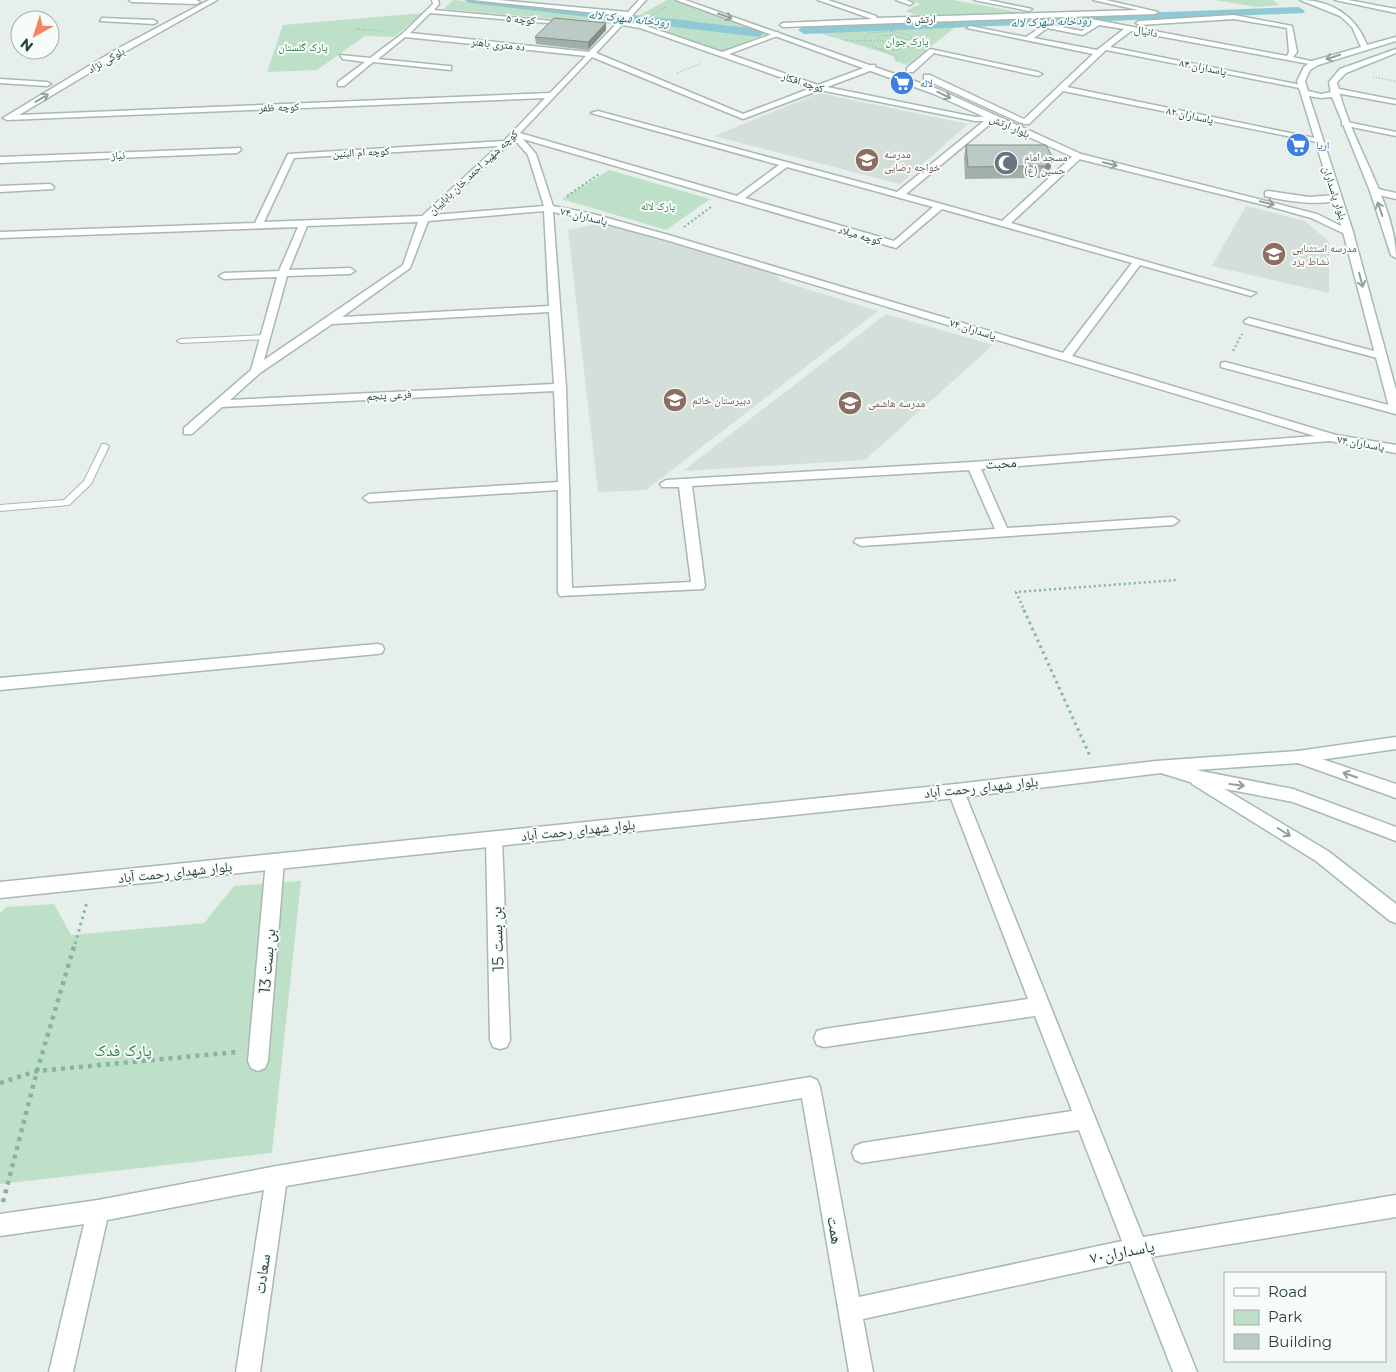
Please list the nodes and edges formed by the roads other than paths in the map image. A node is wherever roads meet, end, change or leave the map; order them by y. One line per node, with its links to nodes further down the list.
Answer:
1 (132, 0): 15 (street)
2 (214, 0): 68 (street, بلوکی نژاد, one-way to 2)
3 (435, 0): 18 (street)
4 (476, 0): 17 (street)
5 (565, 0): 17 (street)
6 (643, 0): 23 (street, کوچه شهید احمد خان باباییان)
7 (679, 0): 33 (street, بلوار ارتش, one-way to 33)
8 (705, 0): 20 (street)
9 (821, 0): 24 (street)
10 (899, 0): 16 (street)
11 (977, 0): 21 (street, دانیال)
12 (1096, 0): 21 (street)
13 (1303, 0): 37 (street)
14 (1338, 0): 19 (street)
15 (199, 1): 25 (street, بلوکی نژاد)
16 (910, 4)
17 (588, 9): 23 (street)
18 (426, 11): 27 (street, کوچه ۵); 34 (street)
19 (1396, 11)
20 (749, 14)
21 (1060, 15): 24 (street, ارتش ۵); 26 (street, دانیال)
22 (102, 20): 25 (street)
23 (623, 20): 29 (street); 40 (street, کوچه شهید احمد خان باباییان); 41 (street, کوچه افکار)
24 (883, 20): 32 (street, ارتش ۵)
25 (154, 22): 49 (street, بلوکی نژاد)
26 (1098, 22): 28 (street, دانیال); 35 (street)
27 (576, 24)
28 (1115, 25): 31 (street, دانیال); 43 (street)
29 (605, 26)
30 (970, 28): 35 (street, پاسداران ۸۴)
31 (1130, 28): 38 (street); 43 (street, دانیال)
32 (801, 32)
33 (778, 34): 41 (street); 50 (street, بلوار ارتش)
34 (404, 35): 40 (street, ده متری باهنر); 45 (street)
35 (1028, 39): 38 (street, پاسداران ۸۴)
36 (1396, 39): 37 (street)
37 (1364, 47): 47 (street, one-way to 47)
38 (1102, 51): 59 (street); 60 (street, پاسداران ۸۴)
39 (1396, 51): 46 (street)
40 (591, 54): 58 (street, ده متری باهنر); 62 (street, کوچه شهید احمد خان باباییان)
41 (723, 54): 58 (street, کوچه افکار)
42 (343, 57): 45 (street)
43 (1289, 58): 47 (street, دانیال)
44 (1396, 58): 46 (street)
45 (372, 60): 51 (street); 57 (street)
46 (1367, 61): 63 (street)
47 (1316, 63): 60 (street)
48 (899, 64): 52 (street, بلوار ارتش)
49 (80, 65)
50 (872, 67): 58 (street); 67 (street, بلوار ارتش, one-way to 67)
51 (448, 68)
52 (910, 70): 53 (street); 66 (street, بلوار ارتش)
53 (1038, 74)
54 (55, 79): 56 (street)
55 (0, 81): 56 (street)
56 (47, 84): 61 (street)
57 (341, 84)
58 (816, 87): 67 (street, کوچه افکار)
59 (1061, 88): 69 (street); 74 (street, پاسداران ۸۲)
60 (1304, 92): 63 (street, پاسداران ۸۴); 74 (street, بلوار پاسداران)
61 (31, 93)
62 (550, 95): 68 (street, کوچه ظفر); 72 (street, کوچه شهید احمد خان باباییان)
63 (1336, 95): 64 (street, پاسداران ۸۴); 70 (street)
64 (1396, 102)
65 (595, 113): 80 (street)
66 (1007, 113): 67 (street); 69 (street, بلوار ارتش)
67 (992, 118): 78 (street, بلوار ارتش); 84 (street)
68 (4, 121)
69 (1026, 122): 71 (street, بلوار ارتش)
70 (1345, 123): 73 (street); 83 (street)
71 (1034, 126)
72 (514, 134): 75 (street, کوچه شهید احمد خان باباییان); 87 (street, کوچه میلاد); 89 (street)
73 (1396, 134)
74 (1319, 141): 86 (street, بلوار پاسداران)
75 (506, 143): 90 (street, کوچه شهید احمد خان باباییان); 93 (street, کوچه ام البنین)
76 (1087, 149): 86 (street)
77 (237, 150): 79 (street, نیاز)
78 (1078, 156): 92 (street); 94 (street, بلوار ارتش, one-way to 94)
79 (0, 160)
80 (786, 164): 84 (street); 87 (street)
81 (50, 188): 82 (street)
82 (0, 189)
83 (1374, 191): 85 (street); 96 (street, one-way to 83)
84 (900, 194): 88 (street)
85 (1396, 196)
86 (1336, 198): 94 (street, بلوار پاسداران)
87 (737, 200): 88 (street, کوچه میلاد)
88 (940, 206): 92 (street)
89 (549, 208): 90 (street, پاسداران ۷۴); 102 (street); 108 (street, پاسداران ۷۴)
90 (424, 219): 91 (street, پاسداران ۷۴); 103 (street, کوچه شهید احمد خان باباییان)
91 (304, 224): 93 (street, پاسداران ۷۴); 99 (street)
92 (1004, 224): 97 (street)
93 (258, 225): 95 (street, پاسداران ۷۴)
94 (1348, 232): 107 (street, بلوار پاسداران, one-way to 107)
95 (0, 235)
96 (1396, 255)
97 (1137, 262): 101 (street); 108 (street)
98 (350, 271): 99 (street)
99 (283, 274): 100 (street); 105 (street)
100 (224, 276)
101 (1251, 293)
102 (555, 309): 103 (street); 111 (street)
103 (330, 321): 110 (street, کوچه شهید احمد خان باباییان)
104 (1249, 321): 107 (street)
105 (265, 337): 106 (lane); 110 (street)
106 (181, 342)
107 (1381, 356): 113 (street, بلوار پاسداران)
108 (1066, 357): 115 (street, پاسداران ۷۴)
109 (1225, 365): 113 (street)
110 (256, 371): 112 (street, کوچه شهید احمد خان باباییان)
111 (560, 387): 112 (street, فرعی پنجم); 121 (street)
112 (217, 404): 114 (street, کوچه شهید احمد خان باباییان)
113 (1396, 411)
114 (188, 430)
115 (1334, 438): 117 (street, پاسداران ۷۴); 118 (street, محبت)
116 (105, 446): 123 (lane)
117 (1396, 449)
118 (973, 466): 119 (street, محبت); 125 (street)
119 (685, 483): 120 (street, محبت); 121 (street)
120 (666, 484)
121 (564, 486): 122 (street)
122 (369, 498)
123 (0, 508)
124 (1173, 521): 125 (street)
125 (1003, 533): 126 (street)
126 (861, 542)
127 (377, 649): 128 (street)
128 (0, 684)
129 (1396, 743): 130 (street)
130 (1298, 757): 131 (street, بلوار شهدای رحمت آباد); 134 (street, بلوار شهدای رحمت آباد, one-way to 130)
131 (1156, 767): 132 (street, بلوار شهدای رحمت آباد); 133 (street, بلوار شهدای رحمت آباد)
132 (1198, 779): 135 (street, بلوار شهدای رحمت آباد, one-way to 135); 139 (street, one-way to 139)
133 (956, 790): 136 (street, بلوار شهدای رحمت آباد); 140 (street)
134 (1396, 791)
135 (1396, 834)
136 (494, 838): 137 (street, بلوار شهدای رحمت آباد); 142 (street, بن بست 15)
137 (276, 861): 138 (street, بلوار شهدای رحمت آباد); 143 (street, بن بست 13)
138 (0, 890)
139 (1396, 915)
140 (1040, 1006): 141 (street); 144 (street)
141 (824, 1038)
142 (500, 1040)
143 (258, 1061)
144 (1085, 1119): 145 (street); 150 (street)
145 (862, 1153)
146 (277, 1177): 148 (street); 151 (street, همت); 153 (street, سعادت)
147 (1396, 1206): 150 (street, پاسداران۷۰)
148 (98, 1210): 149 (street); 152 (street)
149 (0, 1225)
150 (1136, 1248): 151 (street, پاسداران۷۰); 155 (street)
151 (850, 1310): 154 (street, همت)
152 (61, 1372)
153 (248, 1372)
154 (861, 1372)
155 (1185, 1372)

